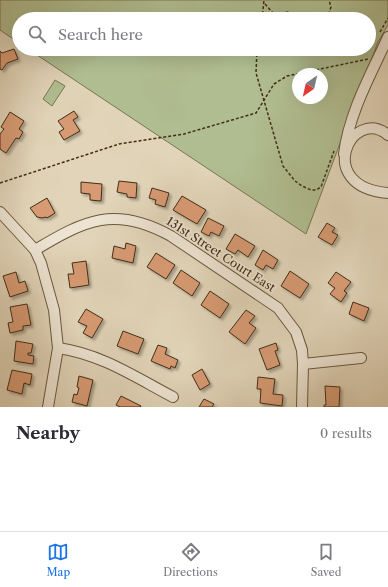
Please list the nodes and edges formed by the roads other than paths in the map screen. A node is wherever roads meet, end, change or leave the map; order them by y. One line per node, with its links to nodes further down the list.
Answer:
1 (385, 41): 3 (street)
2 (387, 132): 3 (street)
3 (340, 151): 4 (street)
4 (388, 193)
5 (0, 212): 6 (street)
6 (35, 250): 7 (street); 9 (street, 131st Street Court East)
7 (58, 348): 10 (street); 11 (street)
8 (361, 358): 9 (street)
9 (303, 364): 12 (street, 131st Street Court East)
10 (173, 397)
11 (48, 407)
12 (302, 407)

